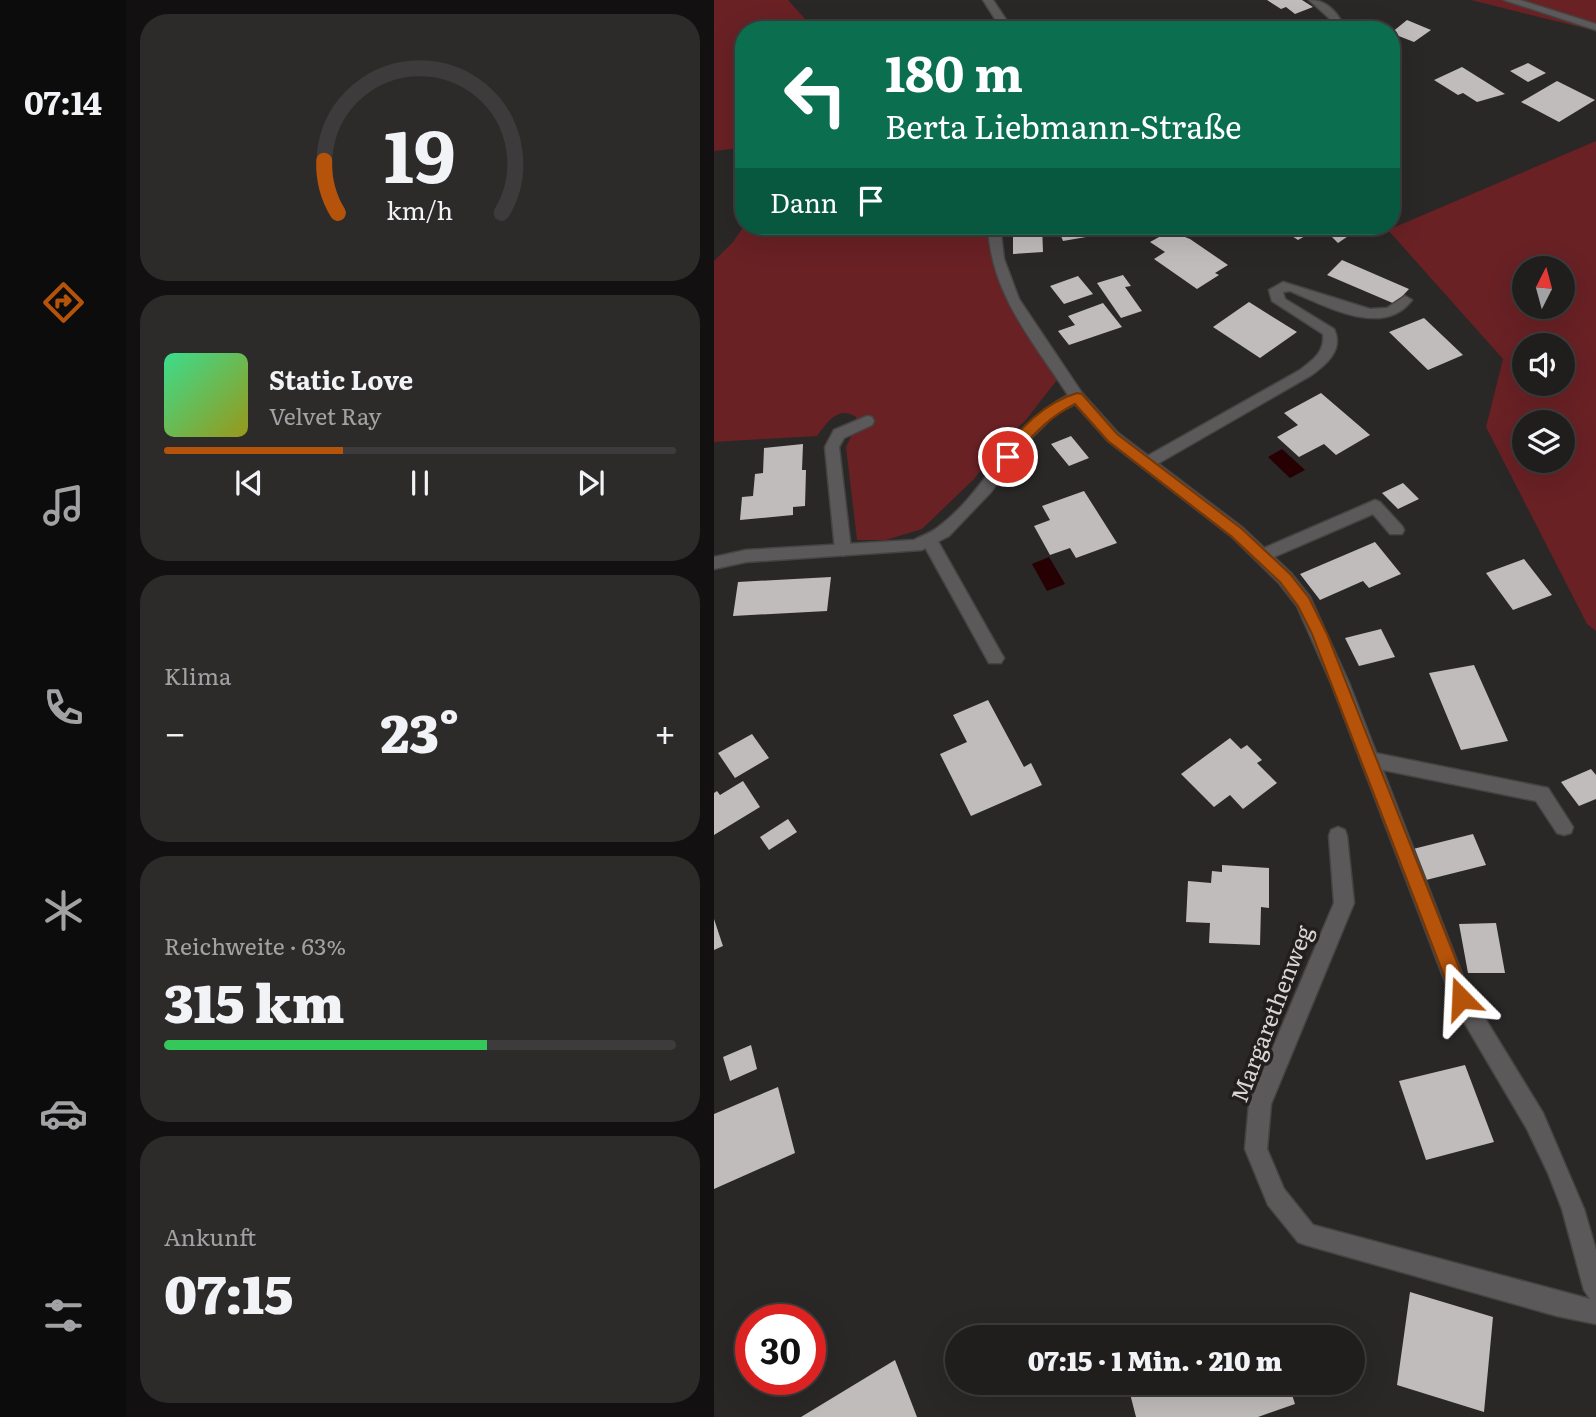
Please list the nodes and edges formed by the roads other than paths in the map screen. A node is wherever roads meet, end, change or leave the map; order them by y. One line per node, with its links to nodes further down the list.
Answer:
1 (988, 0): 4 (street)
2 (1314, 0): 5 (street)
3 (1509, 0): 6 (street)
4 (1002, 21)
5 (1336, 21)
6 (1596, 27)
7 (995, 235): 9 (street)
8 (1405, 300): 11 (street)
9 (1077, 397): 11 (street); 13 (street)
10 (867, 421): 14 (street)
11 (1146, 463): 15 (street)
12 (1396, 530): 15 (street)
13 (929, 540): 14 (street); 17 (street)
14 (843, 550): 16 (street)
15 (1261, 556): 18 (street)
16 (714, 564)
17 (995, 658)
18 (1370, 760): 19 (street); 21 (street)
19 (1564, 827)
20 (1338, 835): 22 (street, Margarethenweg)
21 (1596, 1290)
22 (1596, 1312)

